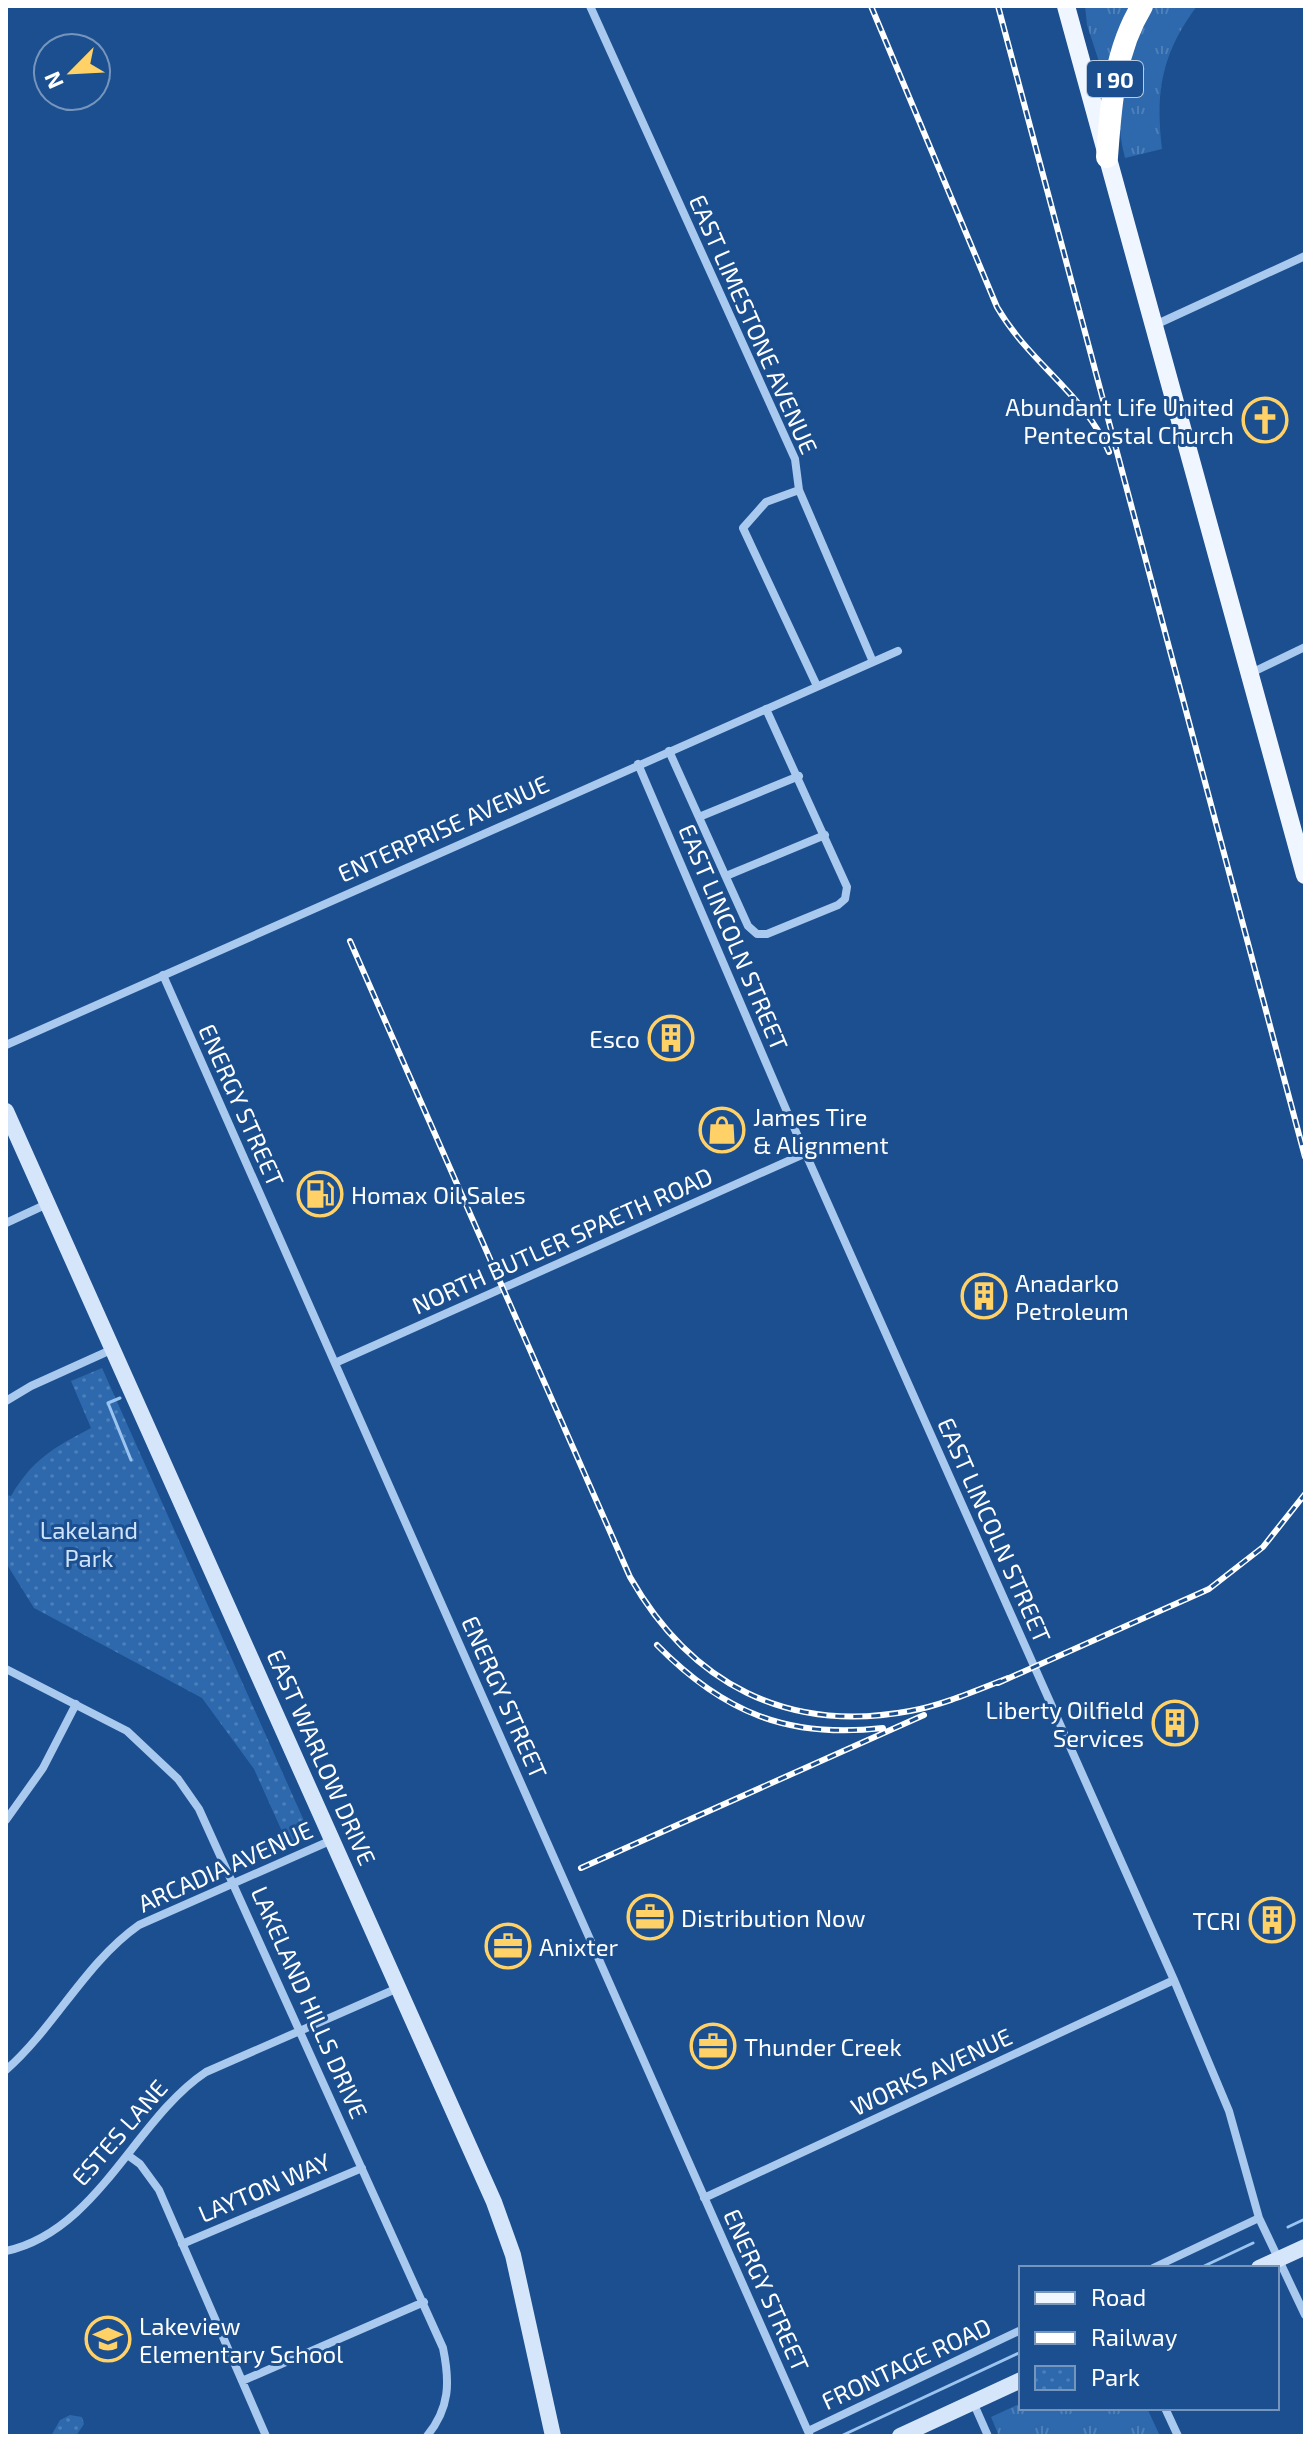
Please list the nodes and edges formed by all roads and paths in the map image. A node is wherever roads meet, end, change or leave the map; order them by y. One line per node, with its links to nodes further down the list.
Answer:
1 (590, 6): 7 (street, EAST LIMESTONE AVENUE)
2 (1066, 6): 4 (main road)
3 (1142, 6): 4 (highway, I 90)
4 (1107, 157): 6 (main road)
5 (1305, 256): 6 (street)
6 (1155, 325): 11 (main road)
7 (799, 490): 10 (street, EAST LIMESTONE AVENUE); 12 (street)
8 (1305, 647): 11 (street)
9 (898, 651): 10 (street, ENTERPRISE AVENUE)
10 (873, 662): 12 (street, ENTERPRISE AVENUE)
11 (1251, 673): 19 (main road)
12 (817, 686): 13 (street, ENTERPRISE AVENUE)
13 (766, 709): 14 (street, ENTERPRISE AVENUE); 16 (street)
14 (669, 751): 15 (street, ENTERPRISE AVENUE); 17 (street)
15 (638, 764): 21 (street, ENTERPRISE AVENUE); 24 (street, EAST LINCOLN STREET)
16 (799, 776): 17 (street); 18 (street)
17 (699, 817): 20 (street)
18 (825, 835): 20 (street); 20 (street)
19 (1305, 875)
20 (726, 876)
21 (163, 975): 22 (street, ENTERPRISE AVENUE); 28 (street, ENERGY STREET)
22 (6, 1045)
23 (6, 1111): 25 (street, EAST WARLOW DRIVE)
24 (806, 1153): 28 (street, NORTH BUTLER SPAETH ROAD); 35 (street, EAST LINCOLN STREET)
25 (47, 1204): 26 (street); 27 (street, EAST WARLOW DRIVE)
26 (6, 1223)
27 (113, 1348): 29 (street); 33 (street, EAST WARLOW DRIVE)
28 (335, 1363): 41 (street, ENERGY STREET)
29 (6, 1401)
30 (6, 1669): 31 (street, LAKELAND HILLS DRIVE)
31 (76, 1704): 32 (street); 34 (street, LAKELAND HILLS DRIVE)
32 (6, 1820)
33 (333, 1839): 34 (street, ARCADIA AVENUE); 36 (street, EAST WARLOW DRIVE)
34 (235, 1883): 37 (street, LAKELAND HILLS DRIVE); 38 (street, ARCADIA AVENUE)
35 (1174, 1980): 41 (street, WORKS AVENUE); 42 (street, EAST LINCOLN STREET)
36 (398, 1988): 37 (street, ESTES LANE); 59 (street, EAST WARLOW DRIVE)
37 (302, 2031): 39 (street, ESTES LANE); 40 (street, LAKELAND HILLS DRIVE)
38 (6, 2070)
39 (129, 2156): 43 (street); 45 (street, ESTES LANE)
40 (362, 2168): 43 (street, LAYTON WAY); 49 (street, LAKELAND HILLS DRIVE)
41 (704, 2198): 56 (street, ENERGY STREET)
42 (1259, 2218): 46 (street, EAST LINCOLN STREET); 47 (street)
43 (182, 2244): 52 (street)
44 (1305, 2247): 46 (street)
45 (6, 2251)
46 (1278, 2259): 48 (street); 50 (street, EAST LINCOLN STREET)
47 (1157, 2266)
48 (1263, 2266)
49 (424, 2302): 52 (street); 58 (street, LAKELAND HILLS DRIVE)
50 (1305, 2315)
51 (1019, 2331): 56 (street, FRONTAGE ROAD)
52 (242, 2381): 57 (street)
53 (1019, 2381): 54 (street)
54 (973, 2402): 60 (street); 61 (street)
55 (1166, 2410): 62 (street)
56 (809, 2434)
57 (266, 2436)
58 (427, 2436)
59 (553, 2436)
60 (900, 2436)
61 (988, 2436)
62 (1178, 2436)

